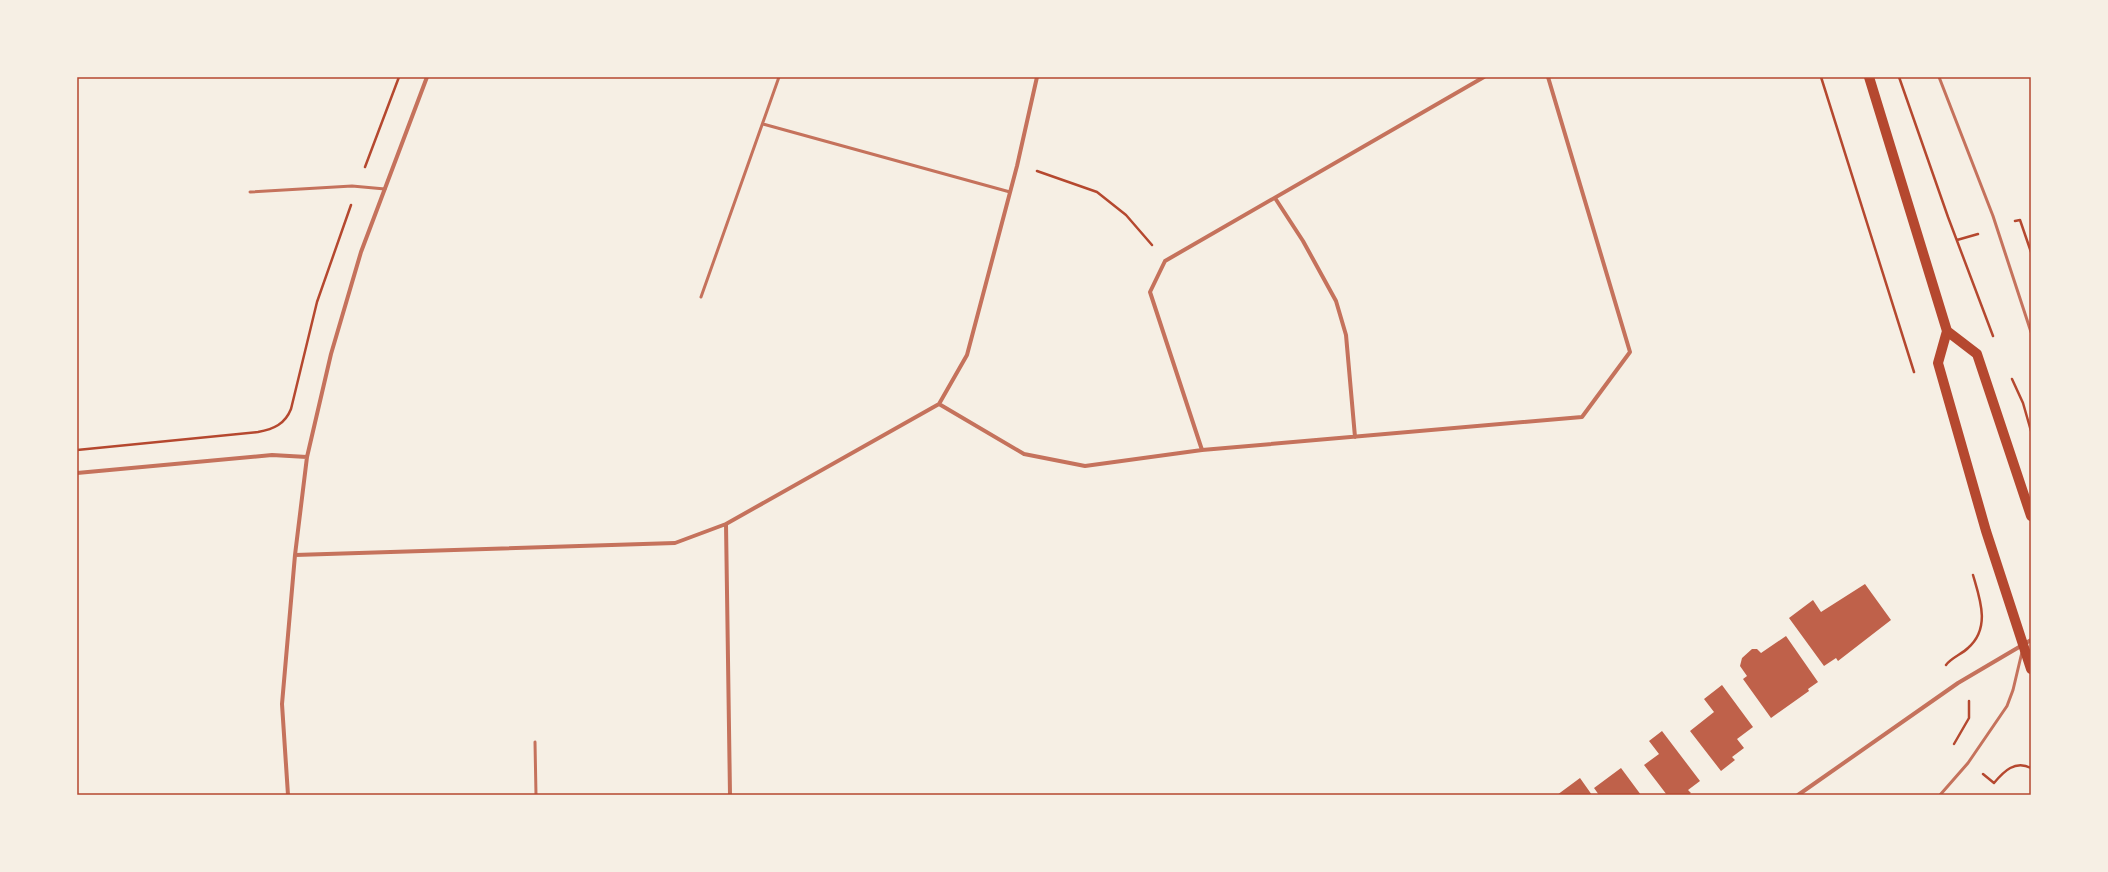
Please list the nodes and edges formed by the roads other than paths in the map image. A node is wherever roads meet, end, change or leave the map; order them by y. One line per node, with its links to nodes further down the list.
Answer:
1 (427, 77): 9 (street)
2 (779, 77): 8 (lane)
3 (1037, 77): 11 (street)
4 (1484, 77): 12 (street)
5 (1548, 77): 17 (street)
6 (1869, 77): 14 (main road)
7 (1939, 77): 15 (lane)
8 (763, 124): 11 (lane); 13 (lane)
9 (385, 190): 10 (lane); 19 (street)
10 (250, 192)
11 (1010, 192): 16 (street)
12 (1275, 198): 17 (street); 18 (street)
13 (701, 297)
14 (1947, 331): 21 (main road); 24 (main road)
15 (2031, 332)
16 (939, 404): 18 (street); 22 (street)
17 (1356, 437): 18 (street)
18 (1202, 450)
19 (307, 457): 20 (street); 23 (street)
20 (77, 473)
21 (2031, 516)
22 (726, 524): 23 (street); 29 (street)
23 (295, 555): 27 (street)
24 (2027, 642): 25 (main road); 30 (street); 31 (lane)
25 (2031, 669)
26 (535, 742): 28 (lane)
27 (288, 795)
28 (536, 795)
29 (730, 795)
30 (1798, 795)
31 (1940, 795)

